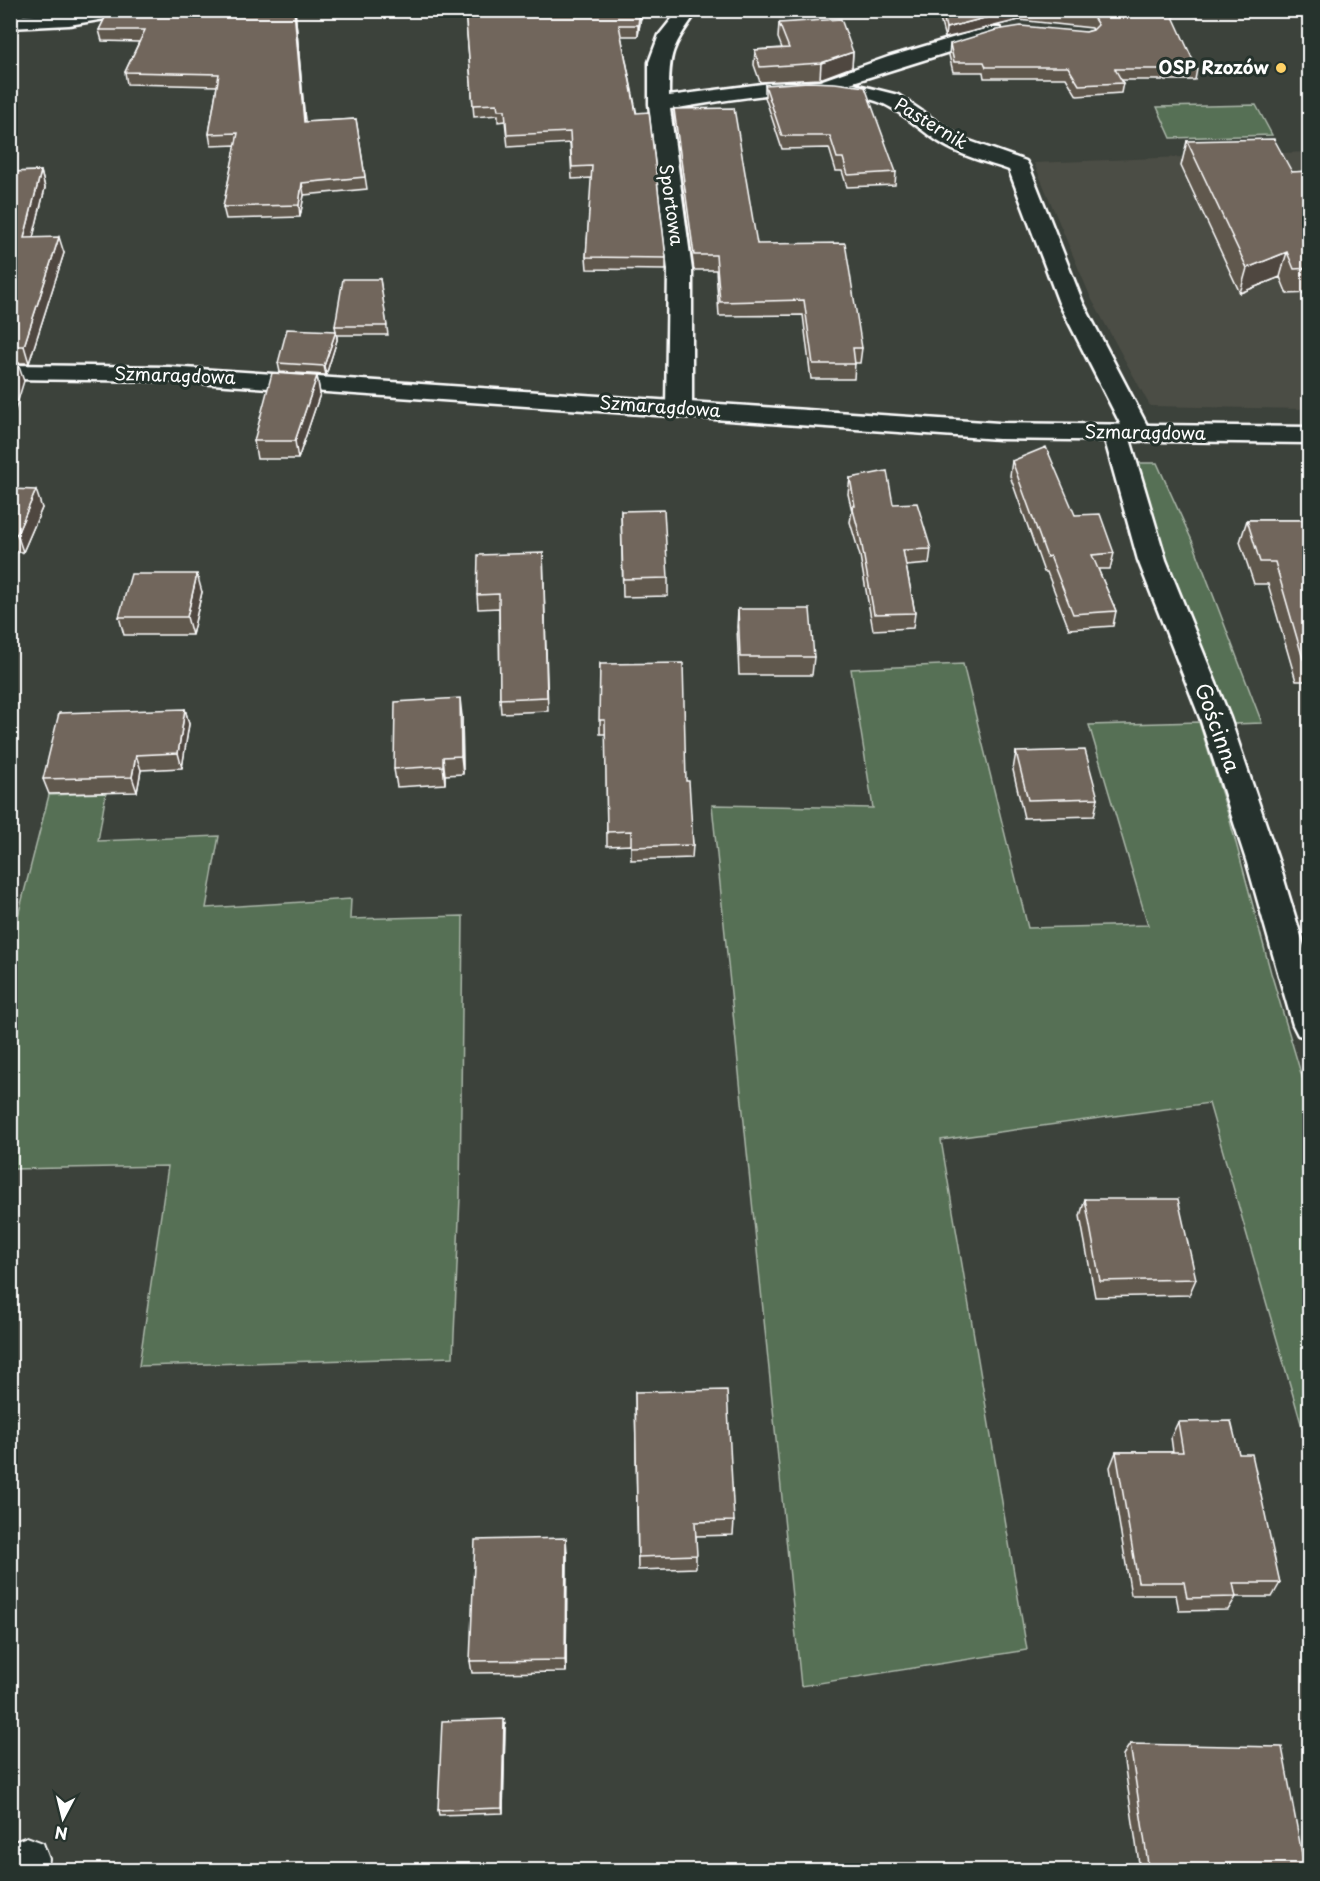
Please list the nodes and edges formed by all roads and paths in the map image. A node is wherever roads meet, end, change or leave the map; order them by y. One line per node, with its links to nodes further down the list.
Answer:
1 (18, 10): 4 (street)
2 (123, 10): 5 (street)
3 (688, 10): 8 (street, Sportowa)
4 (10, 17)
5 (10, 22)
6 (1010, 30): 7 (street)
7 (822, 87): 8 (street, Pasternik); 11 (street, Pasternik)
8 (658, 104): 10 (street, Sportowa)
9 (10, 372): 10 (street, Szmaragdowa)
10 (679, 408): 11 (street, Szmaragdowa)
11 (1127, 433): 12 (street, Szmaragdowa); 13 (street, Gościnna)
12 (1310, 435)
13 (1310, 1025)

